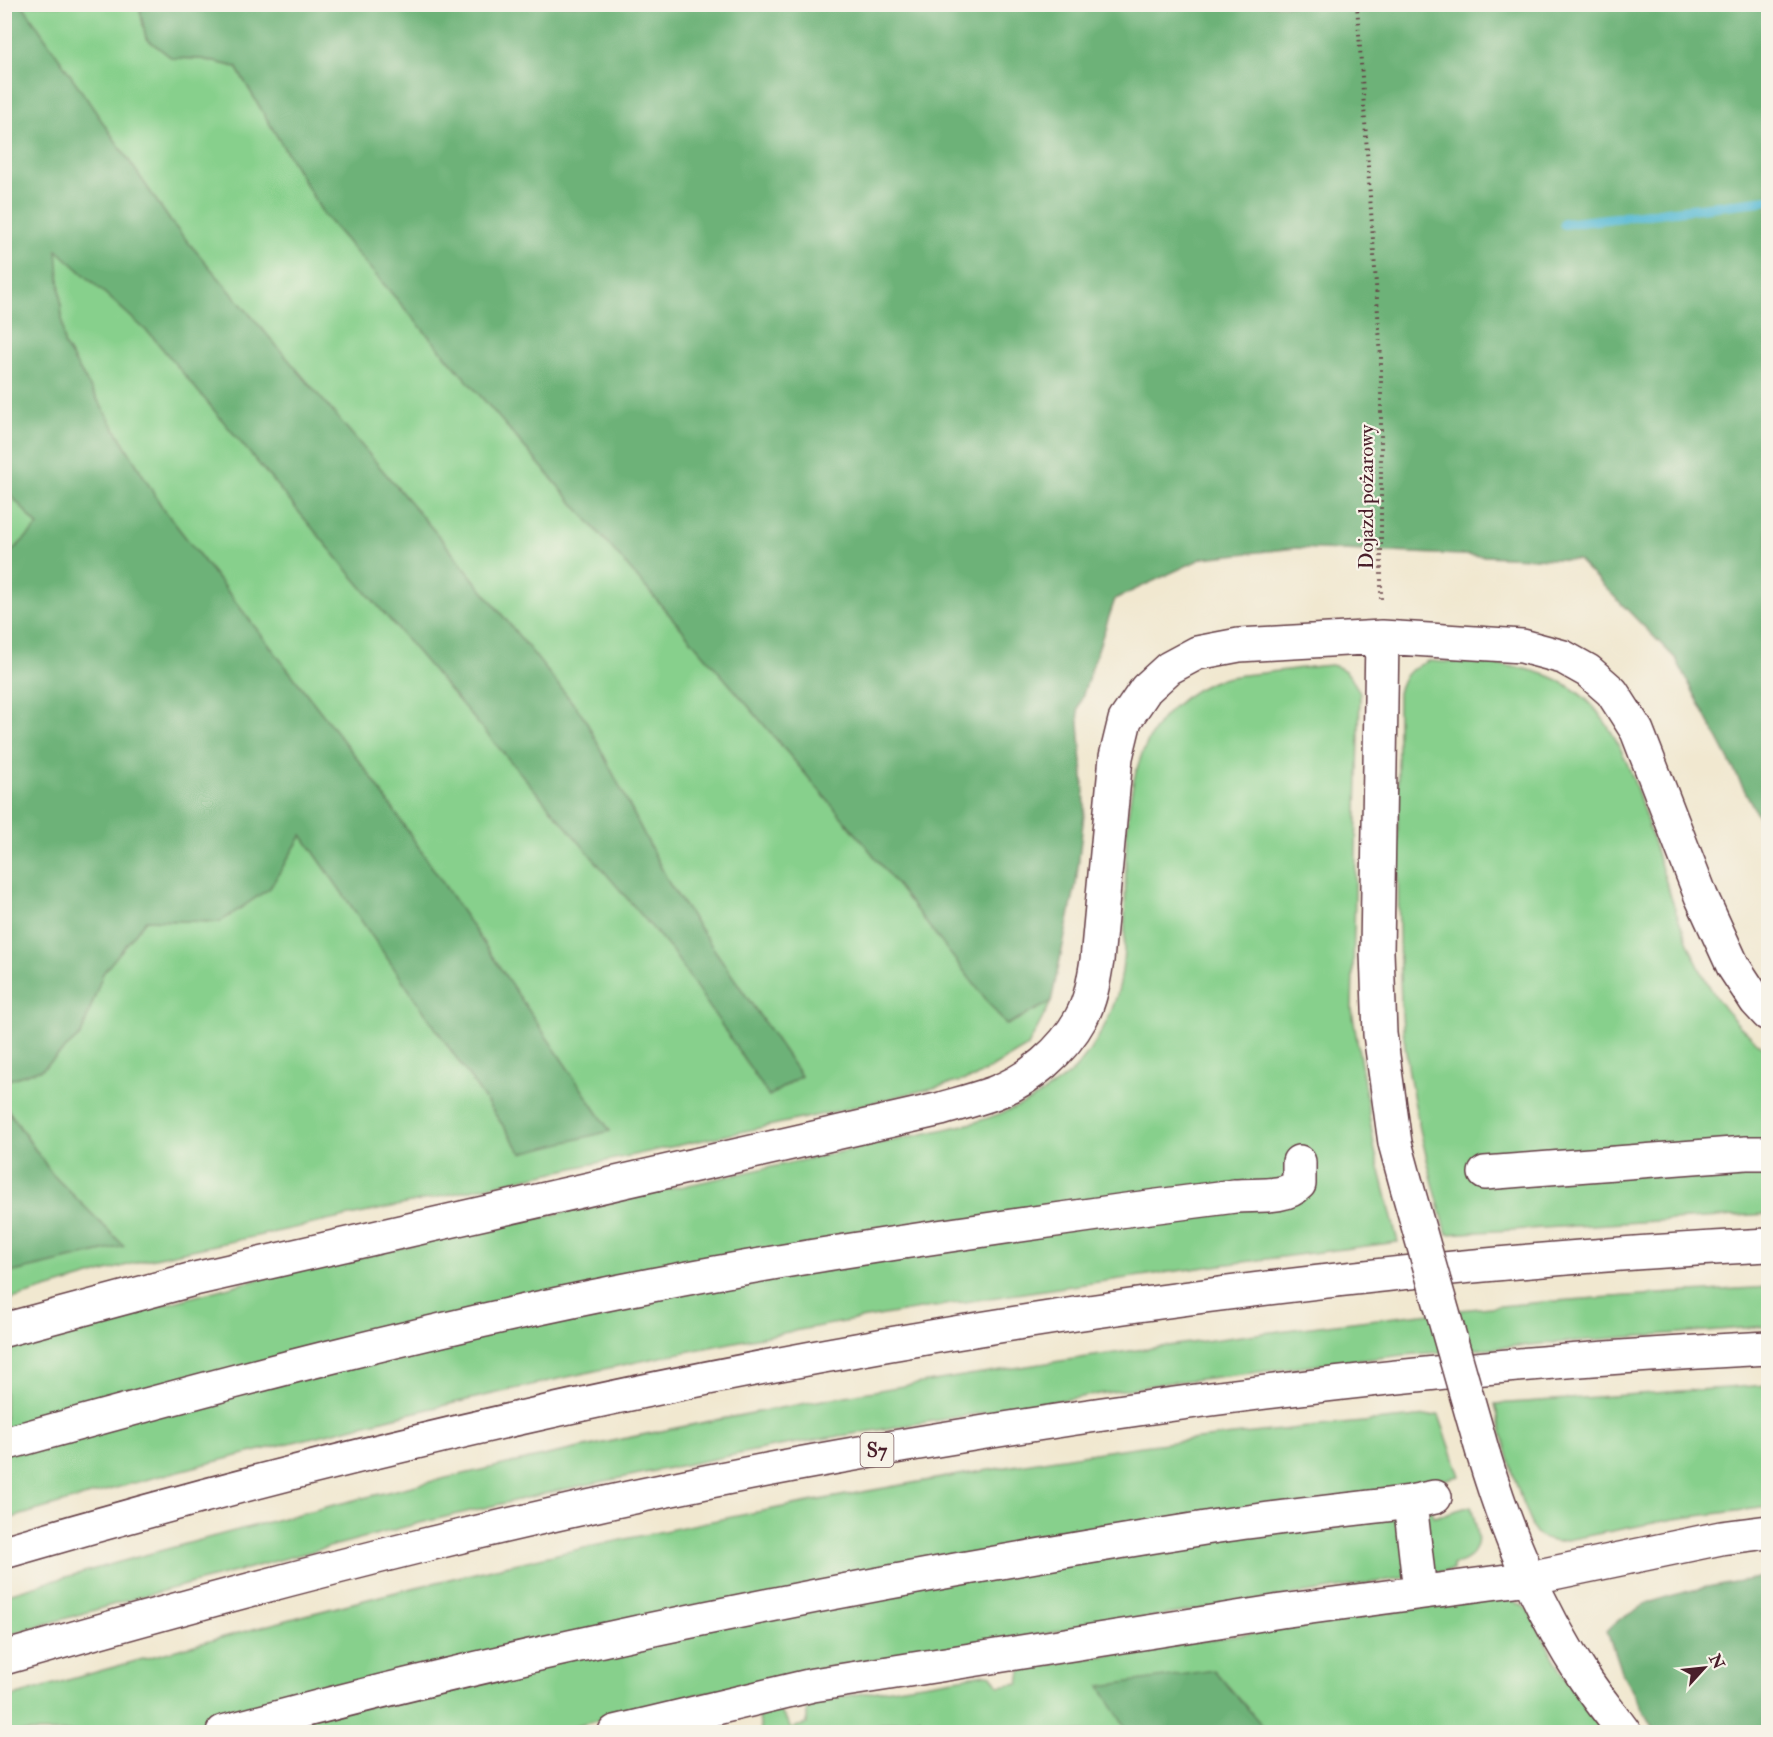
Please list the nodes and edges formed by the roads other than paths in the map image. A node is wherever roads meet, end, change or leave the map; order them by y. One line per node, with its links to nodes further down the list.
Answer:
1 (1382, 637): 2 (main road); 7 (main road); 12 (main road, bridge)
2 (1768, 1014)
3 (1768, 1153): 5 (main road)
4 (1299, 1162): 9 (main road)
5 (1485, 1173)
6 (1768, 1245): 11 (main road)
7 (4, 1330)
8 (1768, 1348): 14 (main road, S7)
9 (4, 1444)
10 (1768, 1532): 12 (main road)
11 (4, 1551)
12 (1529, 1578): 13 (main road); 17 (main road)
13 (1420, 1592): 15 (main road); 16 (main road)
14 (4, 1658)
15 (223, 1732)
16 (615, 1732)
17 (1624, 1732)

